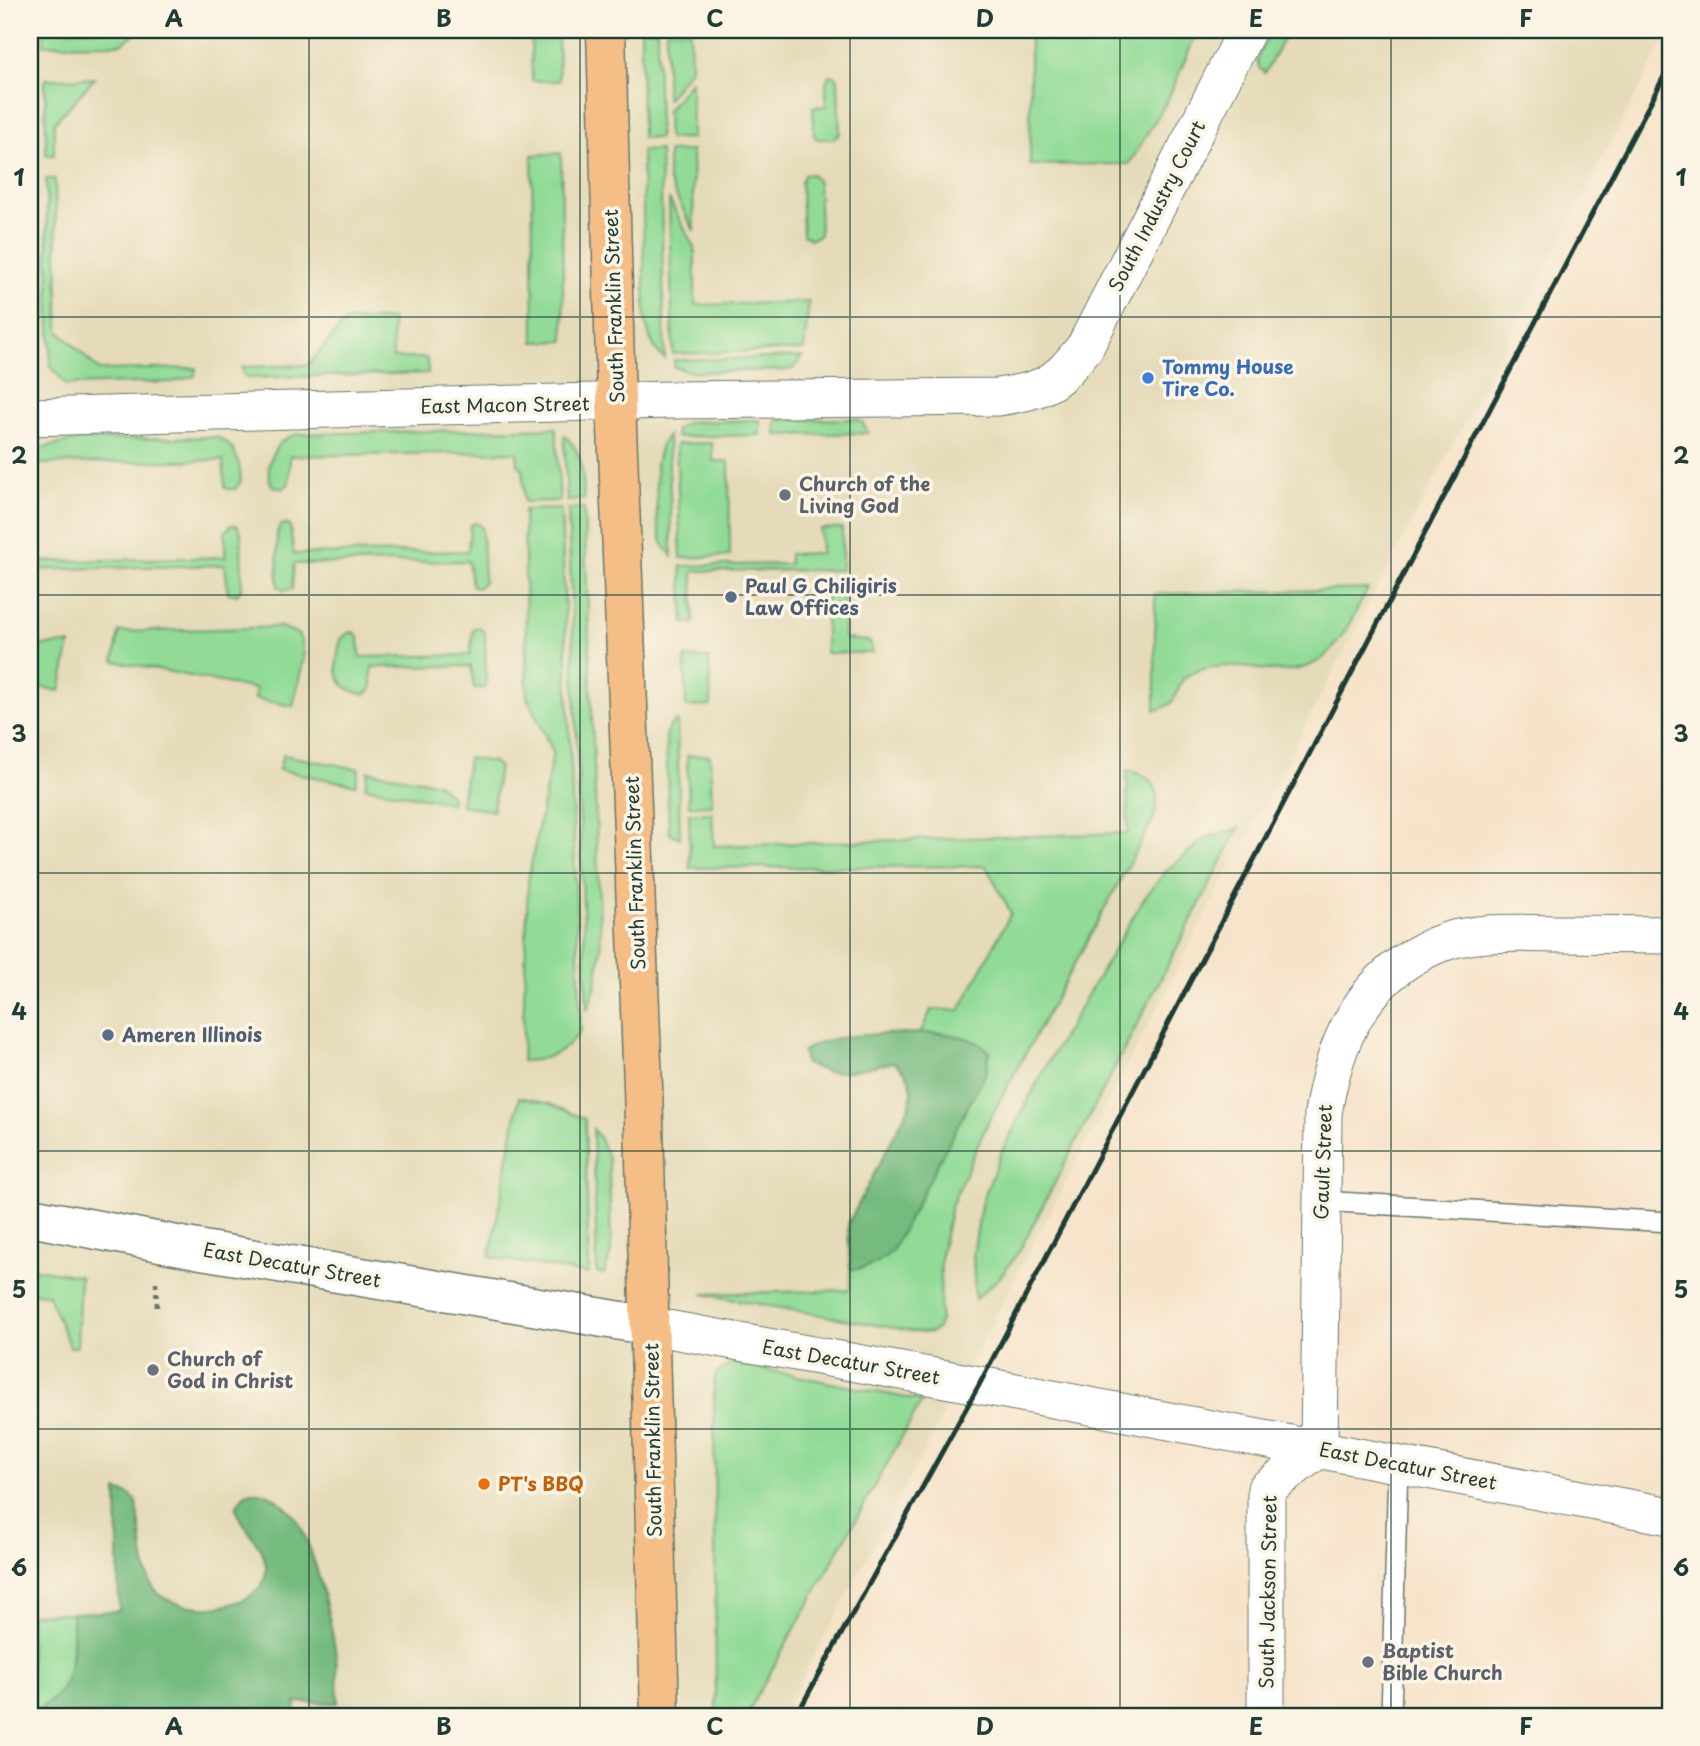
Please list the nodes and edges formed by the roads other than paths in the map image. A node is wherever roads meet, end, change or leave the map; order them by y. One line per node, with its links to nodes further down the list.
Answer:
1 (606, 30): 4 (main road, South Franklin Street)
2 (1247, 30): 3 (street, South Industry Court)
3 (1061, 377): 4 (street, East Macon Street)
4 (616, 402): 5 (street, East Macon Street); 10 (main road, South Franklin Street)
5 (30, 416)
6 (1670, 935): 7 (street, Gault Street)
7 (1321, 1201): 9 (lane); 11 (street, Gault Street)
8 (30, 1217): 10 (street, East Decatur Street)
9 (1670, 1222)
10 (651, 1326): 11 (street, East Decatur Street); 14 (main road, South Franklin Street)
11 (1319, 1449): 12 (street, East Decatur Street); 15 (street, South Jackson Street)
12 (1398, 1464): 13 (street, East Decatur Street); 16 (lane)
13 (1670, 1516)
14 (660, 1716)
15 (1266, 1716)
16 (1391, 1716)

